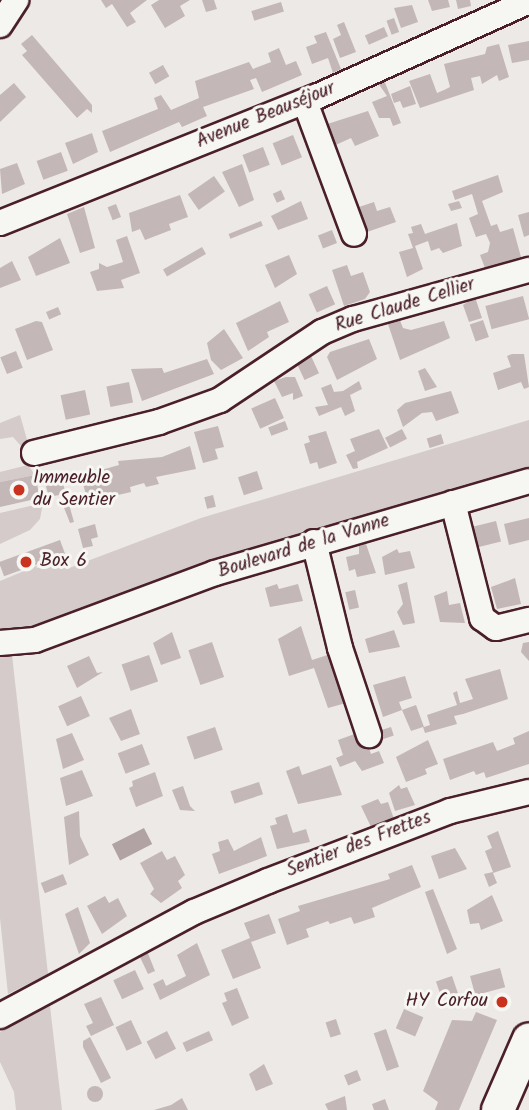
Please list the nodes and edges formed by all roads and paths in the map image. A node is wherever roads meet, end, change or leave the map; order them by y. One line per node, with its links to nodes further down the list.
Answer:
1 (16, 0): 3 (street)
2 (529, 1): 5 (street, Avenue Beauséjour)
3 (0, 25)
4 (308, 110): 6 (street)
5 (0, 223)
6 (354, 234)
7 (529, 270): 8 (street, Rue Claude Cellier)
8 (34, 453)
9 (529, 481): 10 (street, Boulevard de la Vanne)
10 (453, 503): 11 (street, Boulevard de la Vanne); 12 (street)
11 (314, 542): 13 (street, Boulevard de la Vanne); 14 (street)
12 (529, 620)
13 (0, 643)
14 (369, 735)
15 (529, 792): 16 (street, Sentier des Frettes)
16 (0, 1016)
17 (529, 1039): 18 (main road)
18 (498, 1110)

